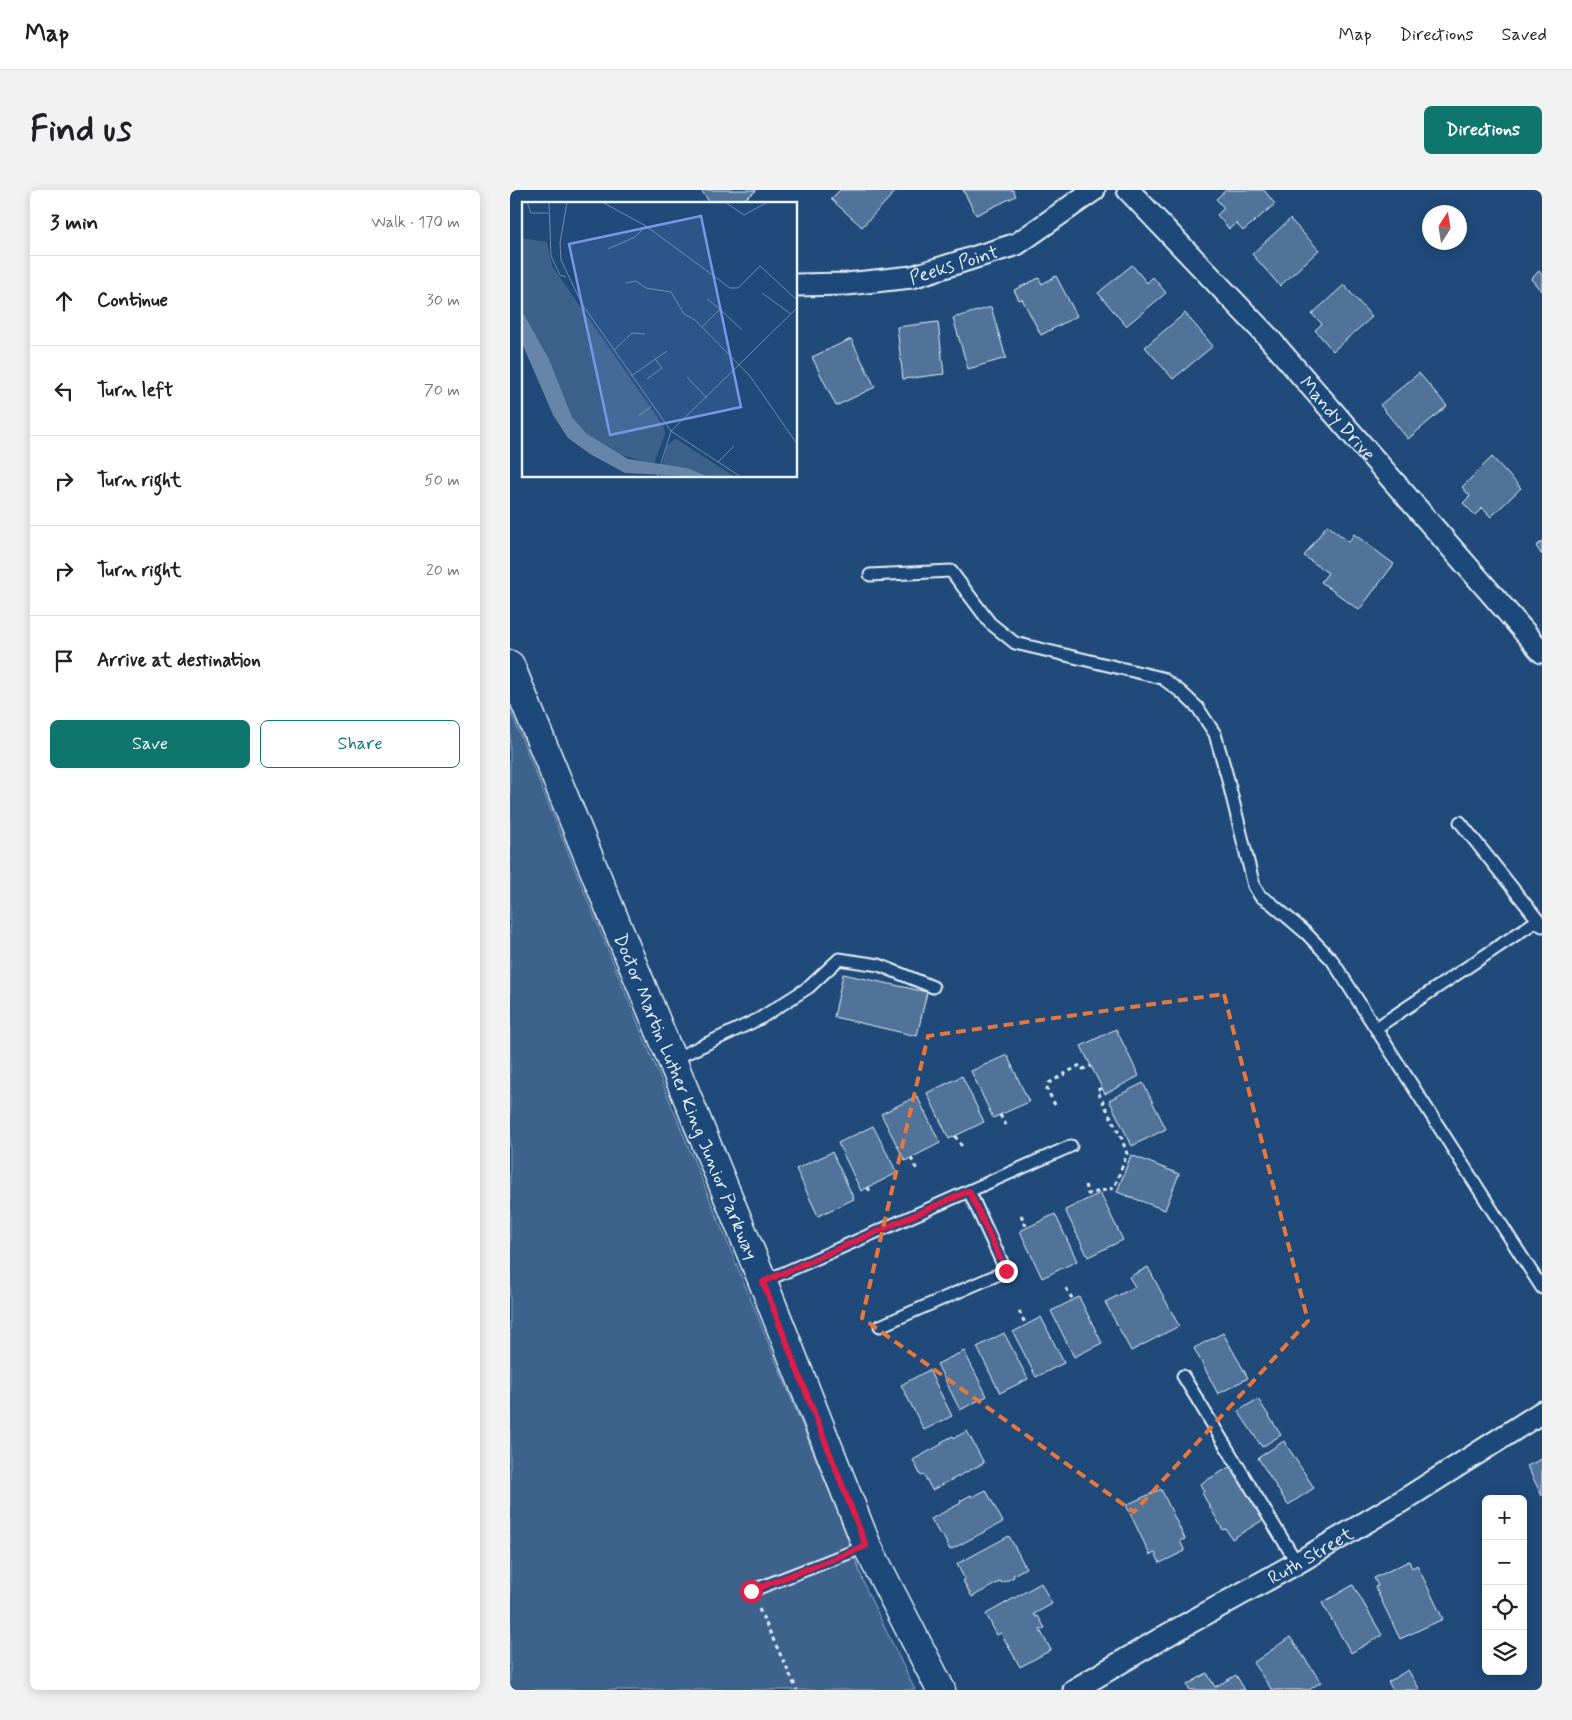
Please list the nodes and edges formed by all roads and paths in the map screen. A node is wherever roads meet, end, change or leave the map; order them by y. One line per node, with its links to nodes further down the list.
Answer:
1 (1094, 190): 3 (street, Peeks Point)
2 (1128, 190): 5 (street, Mandy Drive)
3 (798, 285)
4 (870, 575): 10 (lane)
5 (1542, 652)
6 (510, 665): 11 (main road, Doctor Martin Luther King Junior Parkway)
7 (1460, 822): 8 (lane)
8 (1540, 923): 10 (lane)
9 (933, 987): 11 (lane)
10 (1376, 1028): 30 (lane)
11 (672, 1060): 28 (main road, Doctor Martin Luther King Junior Parkway)
12 (1091, 1066): 14 (path)
13 (1102, 1088): 22 (path)
14 (1055, 1105)
15 (1000, 1115): 16 (path)
16 (1007, 1128)
17 (955, 1136): 19 (path)
18 (1071, 1146): 24 (lane)
19 (963, 1148)
20 (911, 1158): 21 (path)
21 (917, 1170)
22 (1085, 1185)
23 (868, 1187): 25 (path)
24 (969, 1191): 28 (lane); 34 (lane)
25 (870, 1192)
26 (1021, 1215): 27 (path)
27 (1027, 1228)
28 (763, 1282): 37 (main road, Doctor Martin Luther King Junior Parkway)
29 (1066, 1288): 31 (path)
30 (1542, 1288)
31 (1072, 1300)
32 (1019, 1311): 33 (path)
33 (1026, 1325)
34 (880, 1326)
35 (1183, 1376): 38 (lane)
36 (1542, 1412): 38 (street, Ruth Street)
37 (866, 1546): 39 (lane); 42 (main road, Doctor Martin Luther King Junior Parkway)
38 (1297, 1563): 43 (street, Ruth Street)
39 (751, 1591)
40 (767, 1627): 41 (path)
41 (797, 1690)
42 (941, 1690)
43 (1074, 1690)

